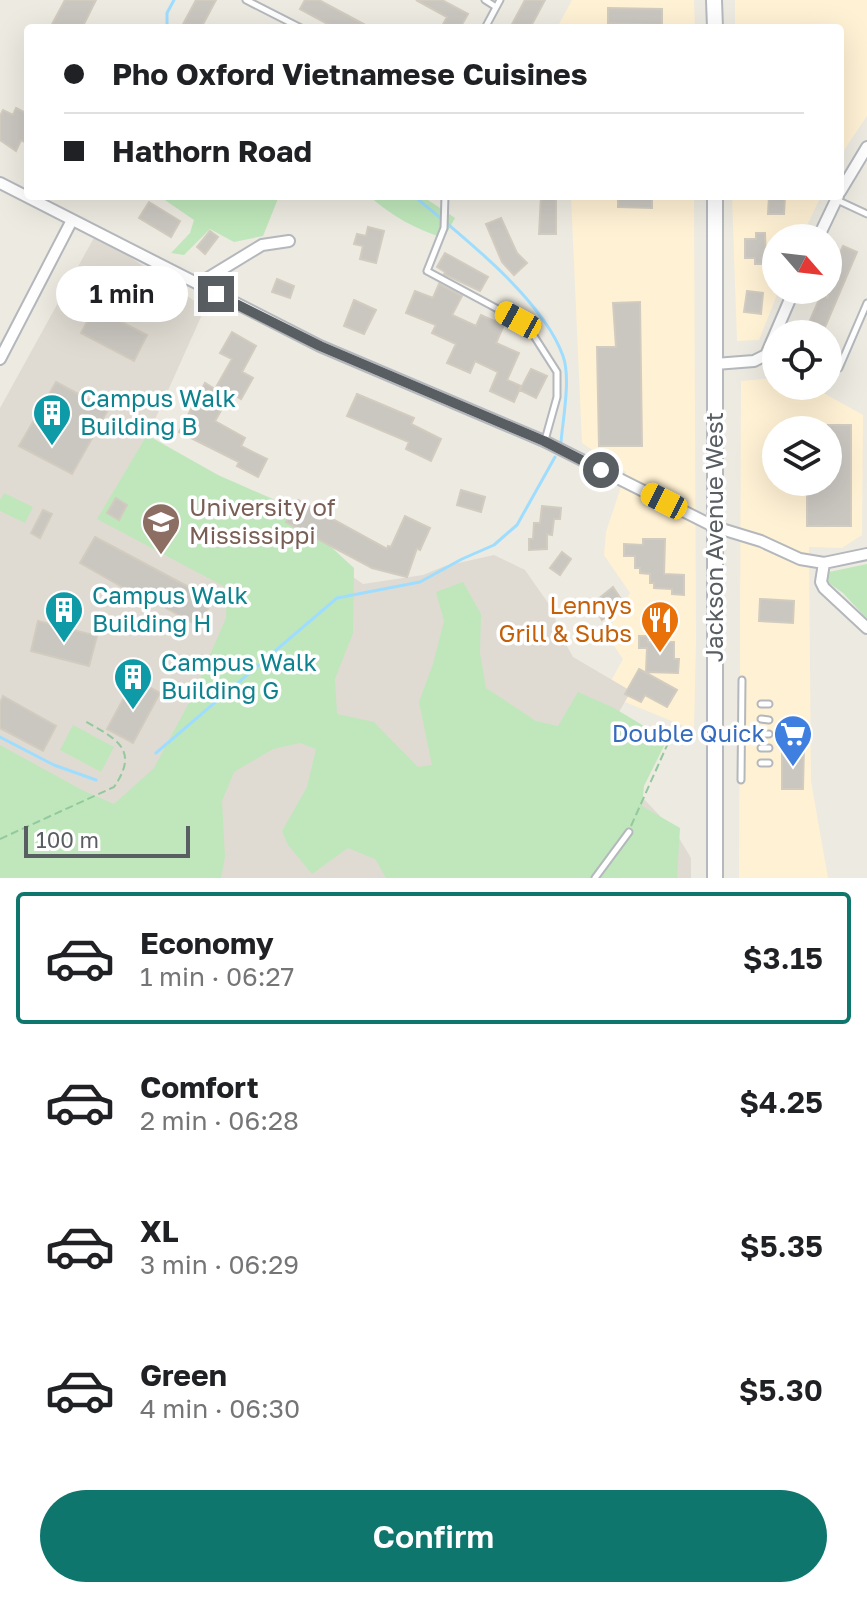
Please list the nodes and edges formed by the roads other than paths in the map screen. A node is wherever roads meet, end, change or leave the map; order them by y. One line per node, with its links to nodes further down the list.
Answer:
1 (246, 0): 6 (lane)
2 (485, 0): 5 (lane)
3 (500, 0): 5 (lane)
4 (714, 0): 8 (main road)
5 (496, 7): 7 (lane)
6 (293, 24)
7 (487, 24)
8 (715, 24)
9 (867, 147): 11 (street)
10 (0, 183): 12 (street)
11 (844, 186)
12 (24, 196)
13 (31, 200): 19 (street)
14 (445, 200): 28 (lane)
15 (715, 200): 27 (main road, Jackson Avenue West)
16 (836, 200): 20 (street)
17 (844, 200): 18 (lane)
18 (867, 214)
19 (71, 222): 22 (street); 25 (street)
20 (825, 224)
21 (289, 241): 22 (street)
22 (198, 284): 28 (street)
23 (867, 303): 26 (lane)
24 (788, 304): 27 (street)
25 (0, 359)
26 (842, 361)
27 (715, 364): 29 (main road, Jackson Avenue West)
28 (544, 441): 29 (street)
29 (715, 527): 31 (street); 39 (main road, Jackson Avenue West)
30 (867, 554): 31 (street)
31 (824, 563): 32 (street)
32 (867, 628)
33 (742, 680): 38 (lane)
34 (761, 704): 35 (lane)
35 (769, 704)
36 (761, 719): 37 (lane)
37 (769, 720)
38 (744, 733): 39 (lane); 42 (lane)
39 (716, 734): 45 (main road, Jackson Avenue West)
40 (761, 748): 41 (lane)
41 (769, 748)
42 (741, 780)
43 (629, 832): 44 (lane)
44 (595, 878)
45 (715, 878)

